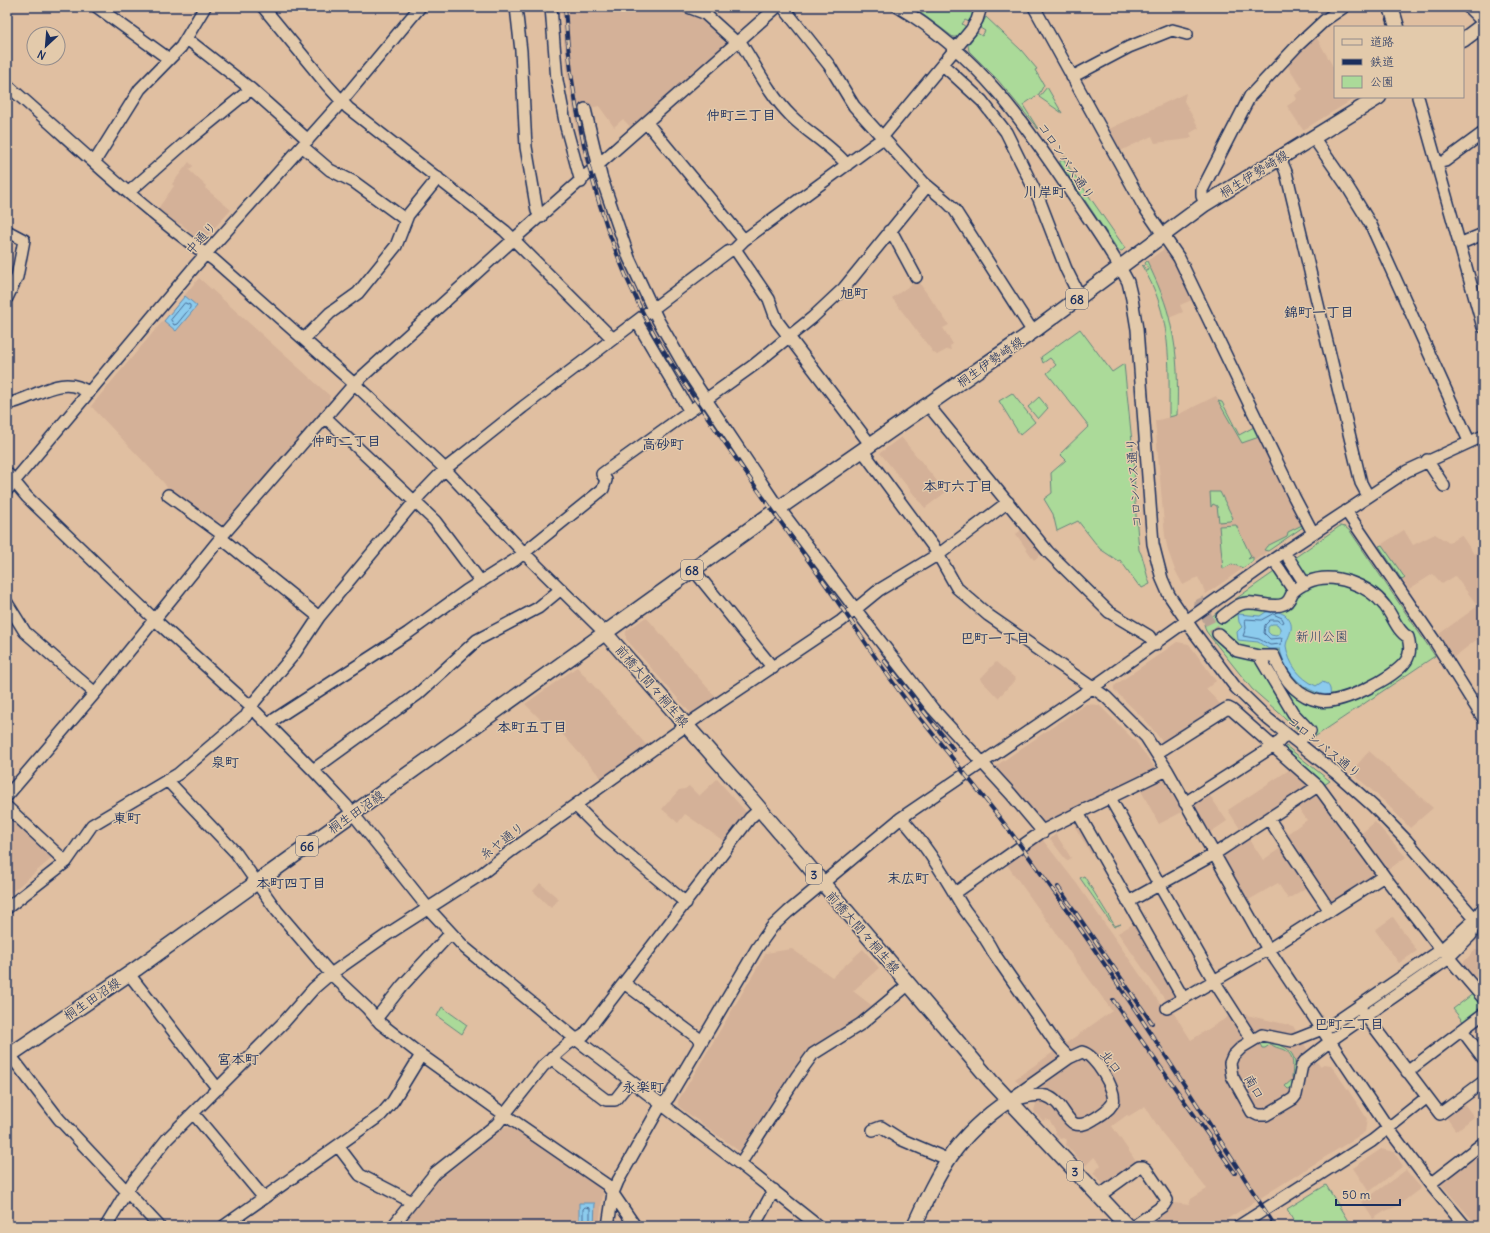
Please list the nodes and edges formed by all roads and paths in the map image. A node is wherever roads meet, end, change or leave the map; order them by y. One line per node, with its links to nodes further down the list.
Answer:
1 (97, 7): 24 (street)
2 (205, 7): 20 (street)
3 (263, 7): 31 (street)
4 (420, 7): 31 (street, 中通り)
5 (516, 7): 48 (street)
6 (551, 7): 44 (street)
7 (688, 7): 22 (street)
8 (777, 7): 22 (street)
9 (783, 7): 35 (street)
10 (898, 7): 23 (street, コロンバス通り)
11 (981, 7): 23 (street)
12 (1034, 7): 26 (street)
13 (1344, 7): 47 (street)
14 (1391, 7): 18 (main road)
15 (1468, 7): 16 (street)
16 (1483, 22)
17 (1483, 25): 21 (main road)
18 (1397, 26)
19 (1187, 34): 26 (street)
20 (187, 39): 24 (street); 28 (street)
21 (1464, 39)
22 (738, 41): 33 (street); 41 (street)
23 (956, 49): 25 (street); 59 (street, コロンバス通り)
24 (169, 58): 39 (street)
25 (943, 64): 35 (street); 61 (street)
26 (1072, 77): 53 (street)
27 (7, 85): 39 (street)
28 (251, 89): 37 (street); 46 (street)
29 (1377, 98): 36 (main road, 桐生伊勢崎線 / 68)
30 (1418, 98): 40 (street)
31 (341, 101): 37 (street, 中通り); 43 (street)
32 (586, 109): 42 (street)
33 (647, 123): 42 (street); 55 (street)
34 (1483, 132): 40 (street)
35 (883, 136): 41 (street); 45 (street)
36 (1313, 137): 38 (main road, 桐生伊勢崎線 / 68); 78 (street)
37 (305, 143): 49 (street); 58 (street, 中通り)
38 (1280, 158): 47 (main road, 桐生伊勢崎線 / 68); 86 (street)
39 (94, 161): 46 (street)
40 (1437, 164): 56 (street)
41 (847, 165): 55 (street)
42 (598, 166): 44 (street); 63 (street)
43 (438, 178): 49 (street); 54 (street)
44 (581, 182): 48 (street)
45 (927, 186): 50 (street); 66 (street)
46 (129, 192): 58 (street)
47 (1205, 204): 53 (main road, 桐生伊勢崎線 / 68)
48 (540, 216): 54 (street)
49 (406, 220): 68 (street)
50 (889, 230): 60 (street); 67 (street)
51 (7, 231): 62 (street)
52 (1483, 234): 56 (street)
53 (1163, 235): 59 (main road, 桐生伊勢崎線 / 68); 91 (street)
54 (514, 239): 69 (street); 70 (street)
55 (744, 240): 57 (street)
56 (1460, 244): 65 (street)
57 (735, 249): 63 (street); 67 (street)
58 (206, 254): 68 (street); 71 (street, 中通り)
59 (1120, 268): 61 (main road, 桐生伊勢崎線 / 68); 107 (street, コロンバス通り)
60 (916, 277)
61 (1080, 297): 66 (main road, 桐生伊勢崎線 / 68)
62 (7, 298)
63 (653, 310): 64 (street); 72 (street)
64 (637, 322): 69 (street); 75 (street)
65 (1483, 327)
66 (1033, 332): 74 (main road, 桐生伊勢崎線 / 68)
67 (789, 338): 72 (street); 79 (street)
68 (304, 339): 70 (street)
69 (613, 339): 81 (street)
70 (354, 384): 76 (street); 81 (street)
71 (89, 393): 73 (street); 83 (street, 中通り)
72 (705, 399): 75 (street); 89 (street)
73 (7, 404)
74 (928, 405): 79 (main road, 桐生伊勢崎線 / 68); 88 (street)
75 (689, 410): 93 (street)
76 (325, 418): 87 (street); 92 (street)
77 (1483, 436): 78 (street)
78 (1469, 442): 80 (street)
79 (866, 447): 89 (main road, 桐生伊勢崎線 / 68); 94 (street)
80 (1426, 460): 84 (street); 86 (street)
81 (445, 469): 87 (street); 93 (street)
82 (7, 473): 83 (street)
83 (10, 486): 106 (street)
84 (1444, 486)
85 (168, 495): 92 (street)
86 (1368, 496): 90 (street)
87 (414, 502): 98 (street); 104 (street)
88 (1008, 502): 94 (street, 糸ヤ通り); 110 (street)
89 (779, 508): 97 (main road, 桐生伊勢崎線 / 68); 103 (street)
90 (1346, 511): 91 (street); 116 (street)
91 (1313, 533): 107 (street)
92 (222, 537): 104 (street); 106 (street)
93 (524, 553): 98 (street); 100 (street)
94 (938, 554): 103 (street, 糸ヤ通り); 113 (street)
95 (1289, 559): 99 (street)
96 (1278, 567): 101 (street)
97 (693, 569): 108 (main road, 桐生伊勢崎線 / 68); 112 (street)
98 (481, 582): 117 (street)
99 (1305, 584): 101 (street); 111 (street)
100 (561, 589): 108 (street); 124 (street)
101 (1294, 591): 105 (street)
102 (7, 603): 114 (street)
103 (856, 610): 112 (street, 糸ヤ通り); 123 (street)
104 (319, 617): 115 (street)
105 (1222, 617)
106 (154, 619): 114 (street); 115 (street)
107 (1187, 622): 110 (street); 119 (street, コロンバス通り)
108 (605, 633): 118 (main road, 前橋大間々桐生線 / 3); 135 (main road, 桐生田沼線 / 66)
109 (1218, 634): 111 (street)
110 (1155, 645): 113 (street)
111 (1259, 656): 120 (street)
112 (773, 668): 118 (street, 糸ヤ通り)
113 (1092, 688): 122 (street); 123 (street)
114 (95, 693): 128 (street)
115 (251, 707): 117 (street); 126 (street)
116 (1483, 718)
117 (269, 725): 124 (street)
118 (687, 726): 131 (street, 糸ヤ通り); 133 (main road, 前橋大間々桐生線 / 3)
119 (1286, 734): 121 (street); 152 (street, コロンバス通り)
120 (1303, 737)
121 (1274, 746): 122 (street); 127 (street); 130 (street)
122 (1157, 753): 125 (street)
123 (983, 762): 136 (street); 138 (street)
124 (313, 770): 135 (street)
125 (1167, 770): 129 (street); 130 (street)
126 (167, 780): 140 (street); 142 (street)
127 (1318, 786): 137 (street); 141 (street)
128 (7, 796)
129 (1110, 798): 134 (street); 144 (street)
130 (1185, 803): 139 (street)
131 (575, 805): 147 (street); 149 (street, 糸ヤ通り)
132 (7, 807): 140 (street)
133 (760, 809): 143 (main road, 前橋大間々桐生線 / 3); 147 (street)
134 (1078, 813): 138 (street); 146 (street)
135 (354, 814): 142 (main road, 桐生田沼線 / 66); 149 (street)
136 (901, 818): 143 (street); 145 (street)
137 (1269, 819): 139 (street); 151 (street)
138 (1043, 832): 145 (street)
139 (1213, 855): 144 (street); 155 (street)
140 (66, 862): 148 (street)
141 (1384, 876): 151 (street); 156 (street)
142 (256, 882): 157 (street); 158 (main road, 桐生田沼線 / 66)
143 (822, 883): 161 (main road, 前橋大間々桐生線 / 3); 173 (street)
144 (1160, 885): 146 (street); 159 (street)
145 (956, 892): 178 (street)
146 (1128, 902): 162 (street)
147 (686, 903): 160 (street)
148 (7, 908)
149 (428, 908): 154 (street); 157 (street, 糸ヤ通り)
150 (1483, 908): 152 (street)
151 (1330, 911): 155 (street)
152 (1475, 919): 153 (street, コロンバス通り); 156 (street)
153 (1483, 928)
154 (450, 934): 168 (street); 171 (street)
155 (1268, 950): 159 (street); 169 (street)
156 (1445, 954): 163 (street); 164 (street, 南口); 167 (street)
157 (331, 973): 168 (street); 183 (street, 糸ヤ通り)
158 (129, 974): 175 (main road, 桐生田沼線 / 66); 183 (street)
159 (1214, 981): 162 (street); 172 (street)
160 (624, 983): 171 (street); 173 (street)
161 (909, 984): 185 (main road, 前橋大間々桐生線 / 3); 194 (street)
162 (1183, 998): 165 (street)
163 (1483, 998)
164 (1359, 1007): 167 (street); 169 (street, 南口)
165 (1167, 1008)
166 (1483, 1014): 170 (street)
167 (1366, 1016): 174 (street); 180 (street)
168 (376, 1019): 176 (street)
169 (1321, 1030): 172 (street, 南口 / 南口); 174 (street)
170 (1462, 1030): 179 (street); 180 (street)
171 (577, 1040): 177 (street); 181 (street)
172 (1252, 1040): 174 (street, 南口 / 南口)
173 (702, 1041): 186 (street)
174 (1330, 1042): 189 (street)
175 (8, 1054): 197 (street)
176 (421, 1055): 188 (street); 192 (street)
177 (552, 1057): 181 (street); 188 (street)
178 (1069, 1058): 185 (street, 北口 / 北口); 185 (street, 北口 / 北口)
179 (1483, 1058)
180 (1407, 1072): 184 (street)
181 (630, 1080): 186 (street)
182 (1483, 1082): 184 (street)
183 (218, 1089): 187 (street, 糸ヤ通り)
184 (1426, 1098): 189 (street)
185 (1008, 1101): 193 (main road); 199 (main road, 前橋大間々桐生線 / 3)
186 (662, 1105): 194 (street); 198 (street)
187 (193, 1114): 197 (street, 糸ヤ通り); 200 (street)
188 (505, 1115): 198 (street); 201 (street)
189 (1388, 1128): 195 (street); 213 (street)
190 (873, 1130): 193 (street)
191 (1483, 1143): 195 (street)
192 (338, 1146): 200 (street); 201 (street)
193 (947, 1159): 210 (main road)
194 (740, 1164): 196 (street)
195 (1430, 1184): 214 (street)
196 (774, 1190): 208 (street); 209 (street)
197 (127, 1191): 202 (street, 糸ヤ通り); 203 (street)
198 (613, 1193): 206 (street); 207 (street)
199 (1099, 1196): 211 (main road, 前橋大間々桐生線 / 3); 212 (street)
200 (264, 1198): 204 (street)
201 (412, 1202): 205 (street)
202 (106, 1226)
203 (160, 1226)
204 (224, 1226)
205 (393, 1226)
206 (608, 1226)
207 (635, 1226)
208 (754, 1226)
209 (818, 1226)
210 (914, 1226)
211 (1127, 1226)
212 (1134, 1226)
213 (1239, 1226)
214 (1466, 1226)

